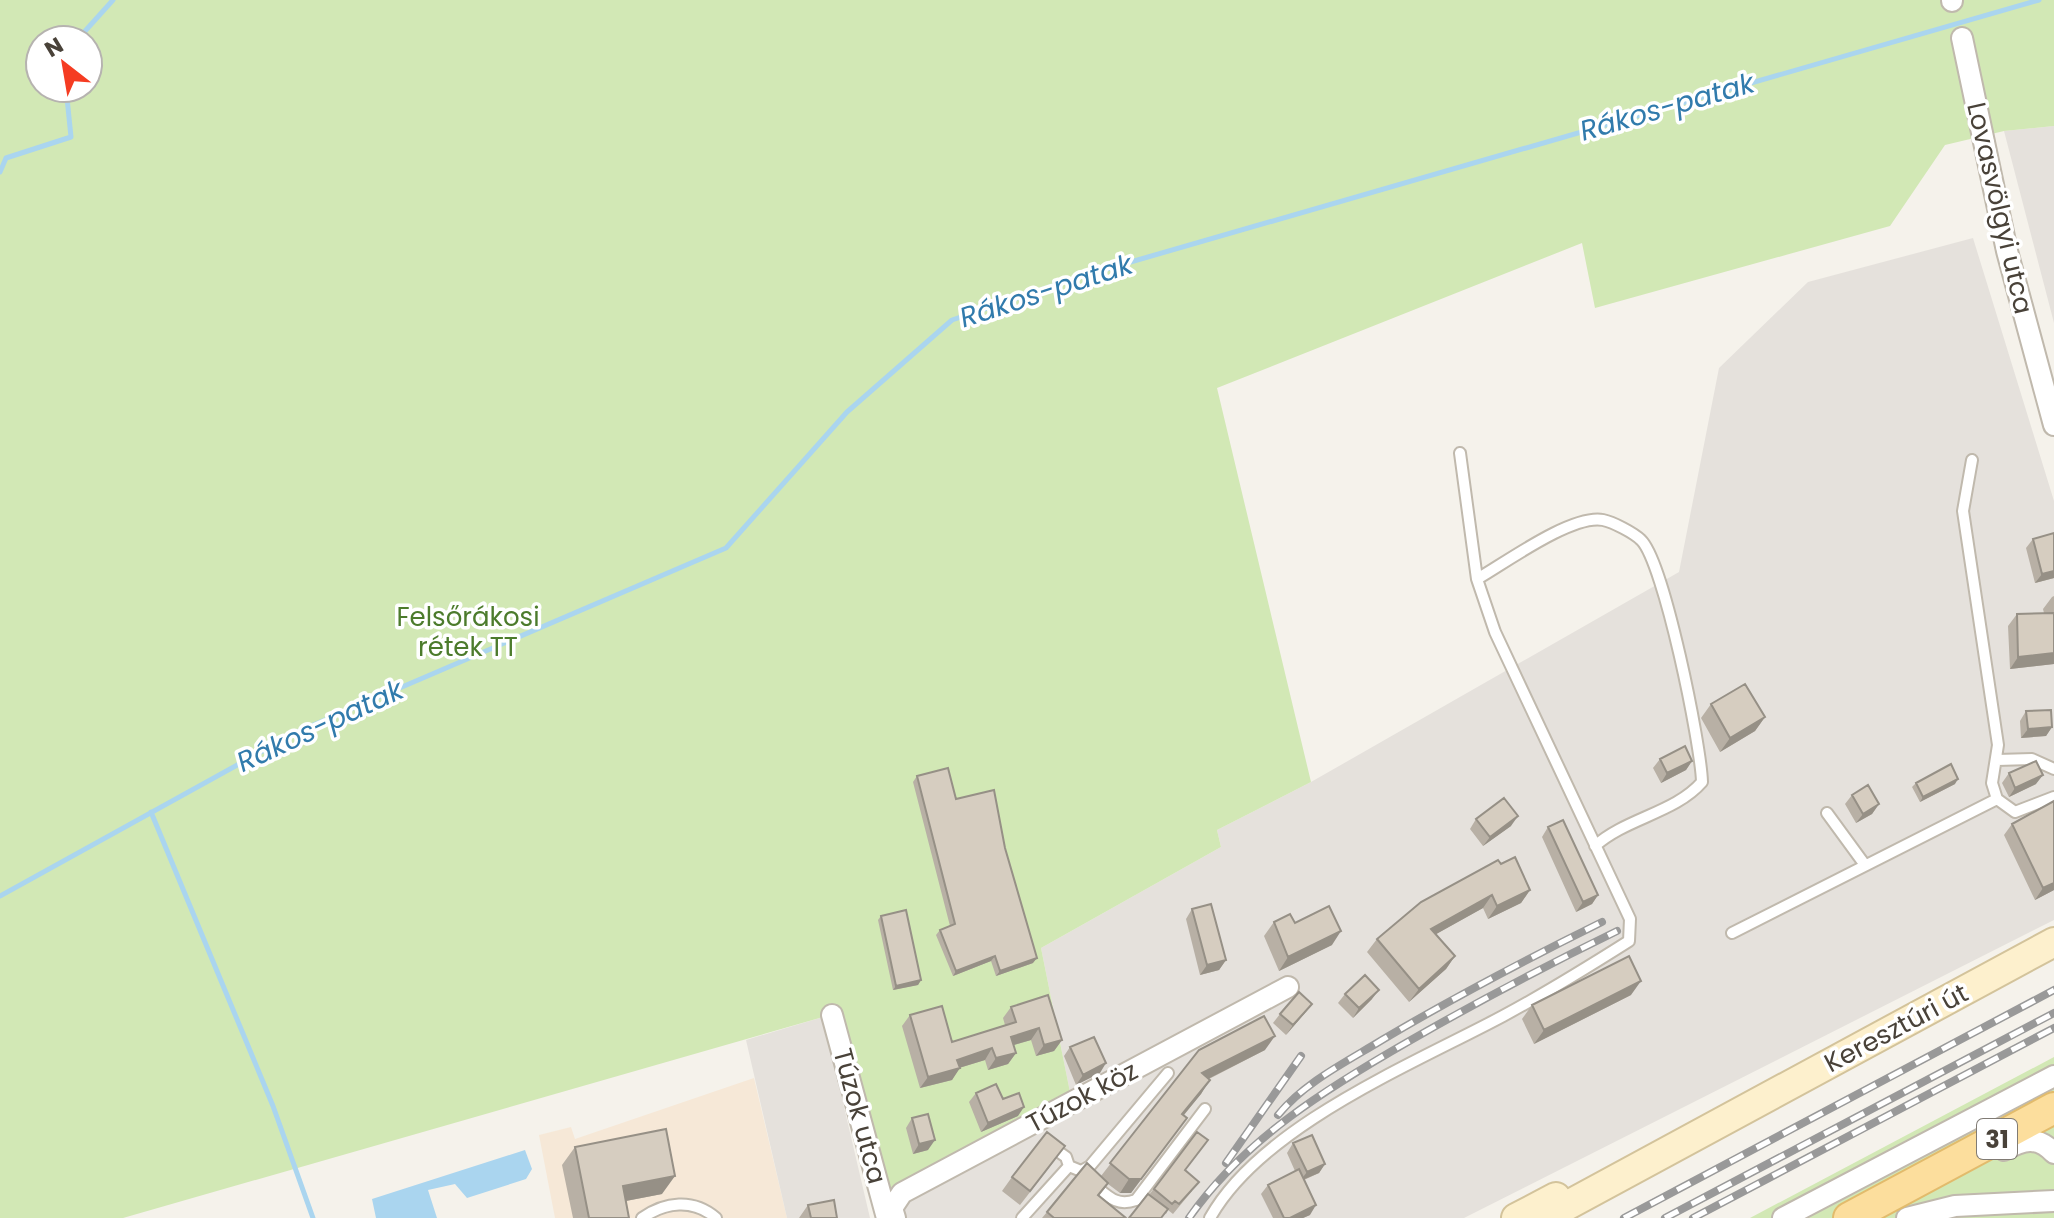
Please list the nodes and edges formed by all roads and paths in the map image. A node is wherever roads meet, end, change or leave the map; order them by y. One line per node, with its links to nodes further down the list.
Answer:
1 (1962, 38): 2 (street, Lovasvölgyi utca)
2 (2054, 425)
3 (1460, 453): 5 (lane)
4 (1972, 460): 6 (lane)
5 (1477, 579): 11 (lane); 11 (lane)
6 (1997, 760): 7 (lane); 9 (lane)
7 (2054, 769)
8 (2054, 797): 9 (lane)
9 (1997, 799): 12 (lane)
10 (1827, 813): 12 (lane)
11 (1595, 846): 38 (lane)
12 (1865, 865): 13 (lane)
13 (1732, 933)
14 (2054, 942): 21 (main road, Keresztúri út)
15 (1288, 987): 36 (street, Túzok köz)
16 (832, 1015): 35 (street, Túzok utca)
17 (1168, 1073): 26 (lane)
18 (2054, 1076): 42 (street)
19 (2054, 1108): 25 (main road, 31)
20 (1205, 1109): 29 (lane)
21 (1738, 1113): 28 (main road, Keresztúri út); 39 (main road, Keresztúri út)
22 (1044, 1141): 24 (lane)
23 (2054, 1153): 25 (street)
24 (1069, 1166): 26 (lane); 37 (lane)
25 (1939, 1169): 43 (main road, 31)
26 (1081, 1171): 29 (lane)
27 (2054, 1187): 30 (street)
28 (1590, 1193): 40 (main road, Keresztúri út); 41 (street)
29 (1136, 1200): 31 (lane)
30 (2046, 1201): 32 (street)
31 (1147, 1209)
32 (1955, 1212): 44 (street)
33 (642, 1218): 34 (lane)
34 (716, 1218)
35 (887, 1218)
36 (895, 1218)
37 (1022, 1218)
38 (1210, 1218)
39 (1516, 1218)
40 (1544, 1218)
41 (1565, 1218)
42 (1783, 1218)
43 (1849, 1218)
44 (1907, 1218)

